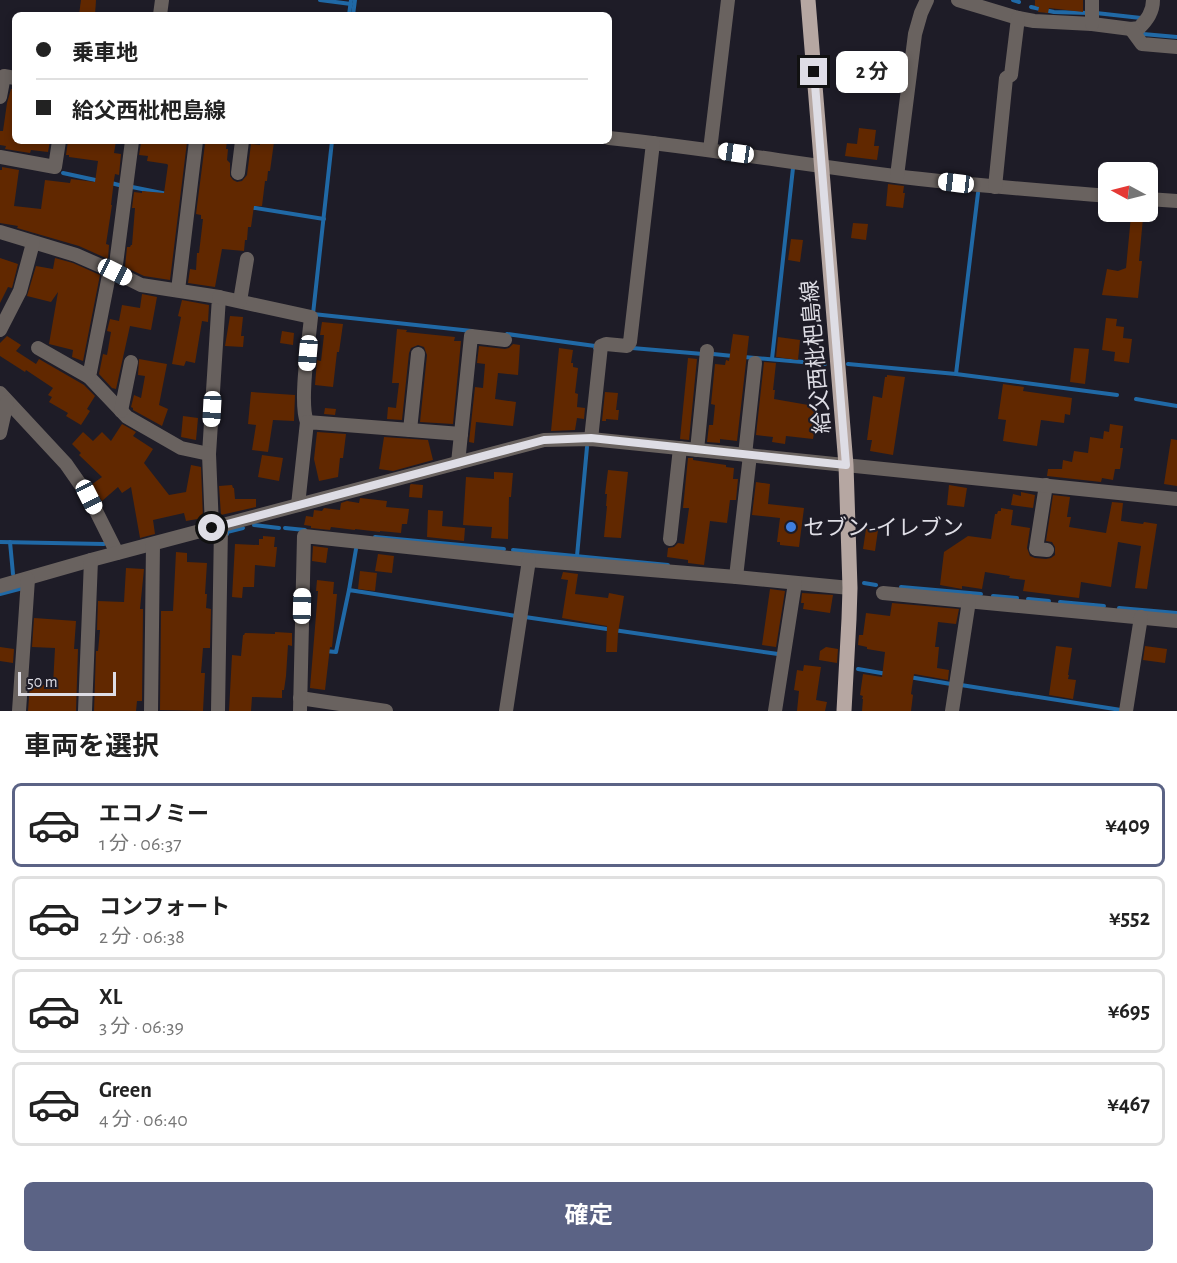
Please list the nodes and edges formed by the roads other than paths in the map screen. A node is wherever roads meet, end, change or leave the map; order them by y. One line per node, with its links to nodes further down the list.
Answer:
1 (728, 0): 19 (street)
2 (808, 0): 21 (main road, 給父西枇杷島線)
3 (927, 0): 23 (street)
4 (958, 0): 7 (street)
5 (1092, 0): 8 (street)
6 (1153, 0): 9 (street)
7 (1018, 18): 8 (street); 24 (street)
8 (1092, 24): 9 (street)
9 (1131, 29): 10 (street)
10 (1177, 47)
11 (12, 78): 12 (street)
12 (0, 97)
13 (612, 138): 14 (street)
14 (653, 143): 19 (street); 49 (street)
15 (58, 144): 20 (street)
16 (132, 144): 31 (street)
17 (196, 144): 32 (street)
18 (242, 144): 22 (street)
19 (710, 150): 21 (street)
20 (0, 156)
21 (821, 166): 23 (street); 55 (main road, 給父西枇杷島線)
22 (238, 173)
23 (897, 176): 24 (street)
24 (995, 187): 25 (street)
25 (1098, 195)
26 (1158, 200): 27 (street)
27 (1177, 201)
28 (0, 232): 29 (street)
29 (33, 243): 31 (street); 35 (street)
30 (247, 259): 34 (street)
31 (113, 271): 32 (street); 42 (street)
32 (178, 290): 33 (street)
33 (219, 297): 34 (street); 52 (street)
34 (240, 302): 45 (street)
35 (0, 330)
36 (505, 340): 48 (street)
37 (38, 348): 42 (street)
38 (707, 351): 51 (street)
39 (418, 354): 46 (street)
40 (131, 362): 44 (street)
41 (755, 363): 53 (street)
42 (89, 377): 44 (street)
43 (4, 397): 47 (street); 63 (street)
44 (121, 411): 52 (street)
45 (307, 422): 46 (street); 58 (street)
46 (410, 430): 48 (street)
47 (0, 433)
48 (461, 434): 54 (street)
49 (591, 438): 50 (street); 54 (street)
50 (680, 448): 51 (street); 60 (street)
51 (698, 450): 53 (street)
52 (209, 454): 59 (street)
53 (747, 455): 55 (street); 66 (street)
54 (458, 463): 58 (street)
55 (846, 465): 56 (street); 70 (main road, 給父西枇杷島線)
56 (1046, 485): 57 (street); 62 (street)
57 (1177, 498)
58 (298, 505): 59 (street)
59 (217, 527): 61 (street); 79 (street)
60 (670, 538)
61 (153, 544): 63 (street); 78 (street)
62 (1047, 550)
63 (117, 553): 64 (street)
64 (91, 560): 67 (street); 77 (street)
65 (529, 560): 66 (street); 75 (street); 81 (street)
66 (736, 577): 68 (street)
67 (28, 579): 69 (street); 76 (street)
68 (795, 583): 70 (street); 82 (street)
69 (0, 586)
70 (850, 588): 83 (main road, 給父西枇杷島線)
71 (883, 593): 72 (street)
72 (969, 601): 73 (street); 84 (street)
73 (1141, 617): 74 (street); 85 (street)
74 (1177, 621)
75 (300, 704): 80 (street)
76 (19, 711)
77 (85, 711)
78 (151, 711)
79 (218, 711)
80 (386, 711)
81 (506, 711)
82 (775, 711)
83 (844, 711)
84 (952, 711)
85 (1126, 711)

